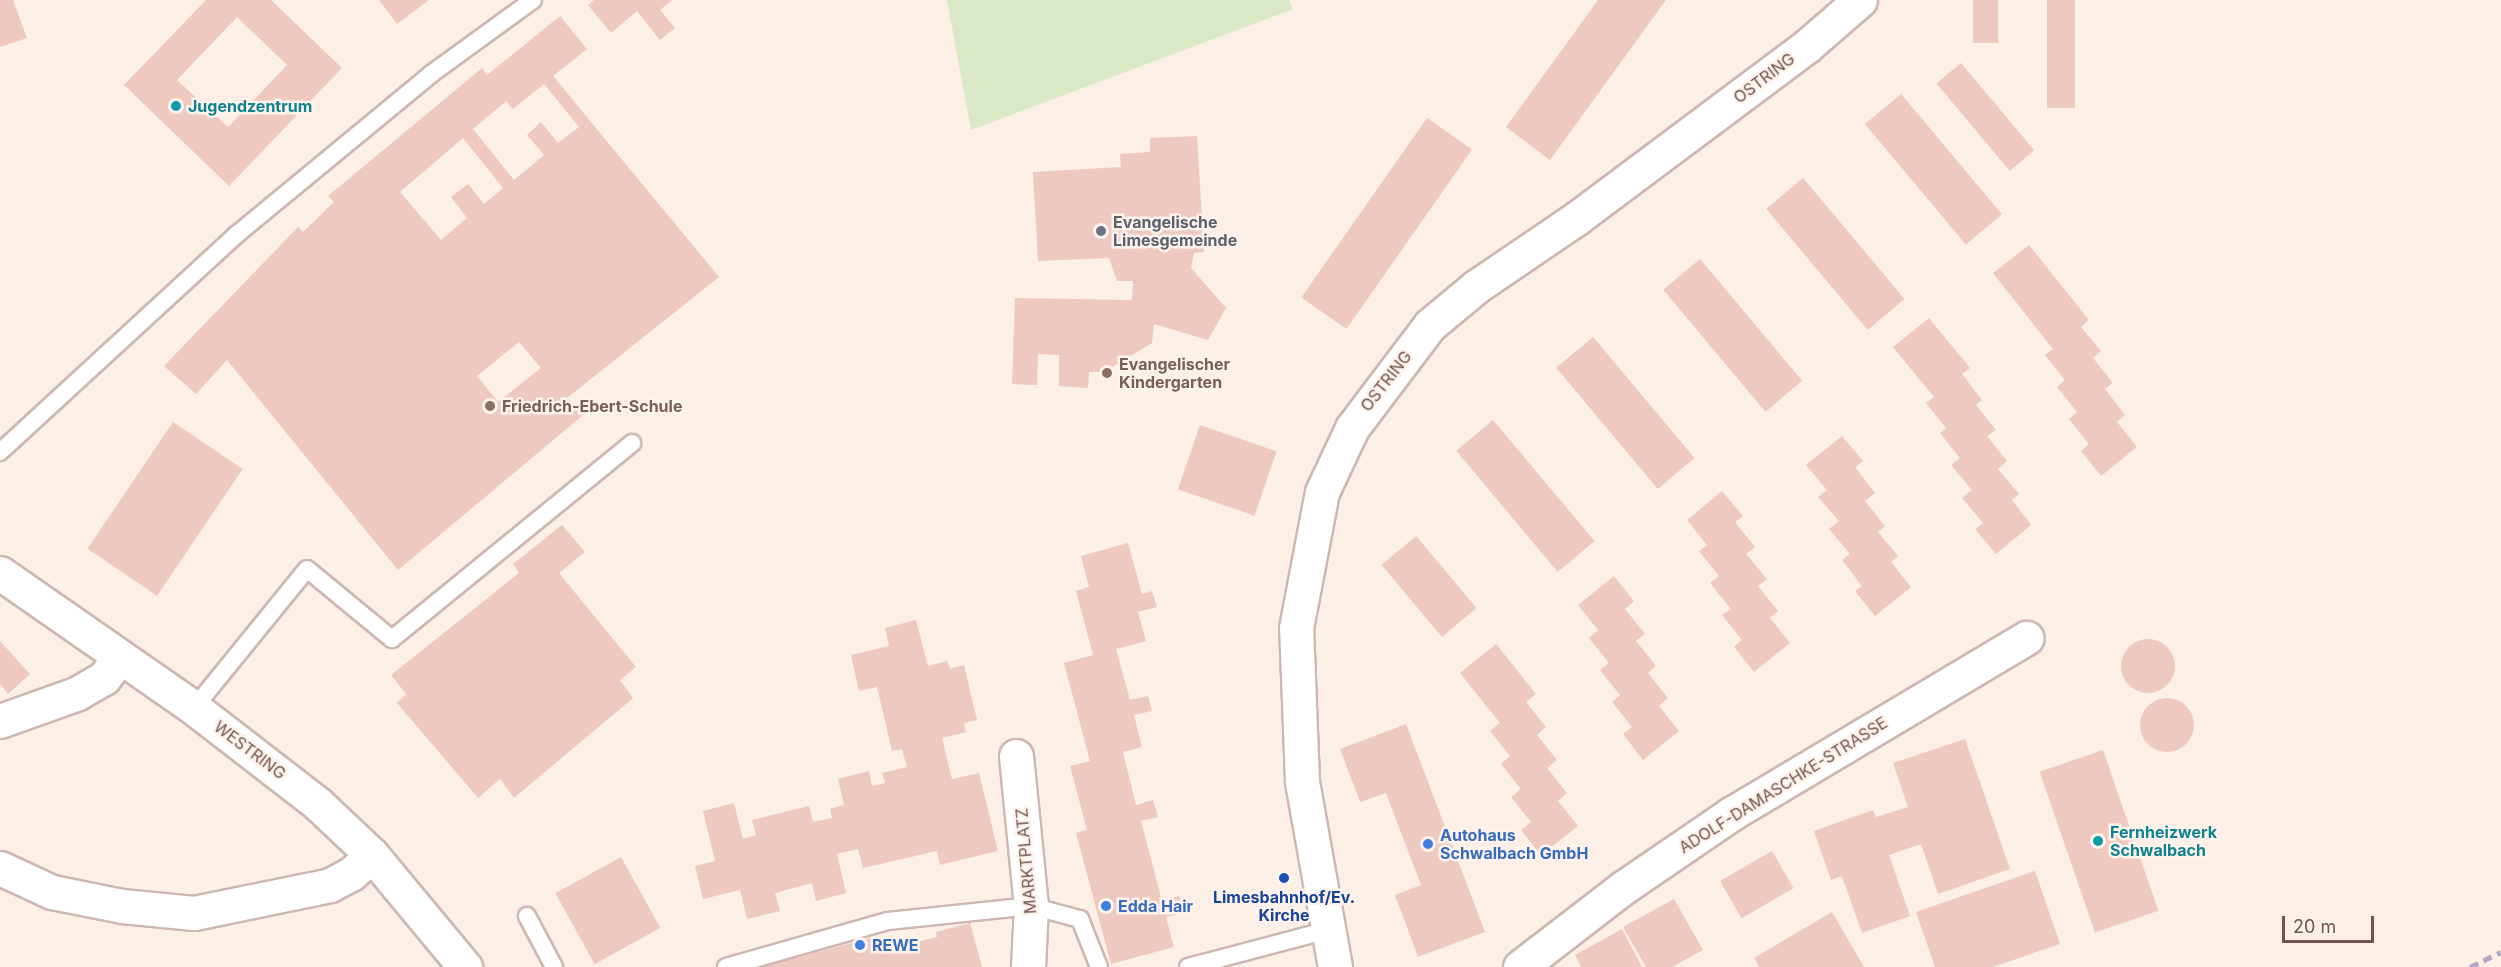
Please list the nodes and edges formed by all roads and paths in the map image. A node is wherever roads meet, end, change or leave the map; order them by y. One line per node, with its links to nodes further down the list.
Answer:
1 (533, 0): 4 (lane)
2 (1860, 0): 15 (street, OSTRING)
3 (632, 443): 8 (lane)
4 (0, 452)
5 (0, 573): 7 (street, WESTRING)
6 (2026, 638): 23 (street, ADOLF-DAMASCHKE-STRASSE)
7 (119, 657): 8 (street, WESTRING); 9 (street)
8 (194, 708): 11 (street, WESTRING)
9 (2, 716)
10 (1016, 756): 13 (street, MARKTPLATZ)
11 (372, 855): 12 (street); 16 (street, WESTRING)
12 (0, 868)
13 (1031, 906): 18 (lane); 19 (street, MARKTPLATZ); 20 (lane)
14 (527, 916): 17 (lane)
15 (1328, 930): 21 (lane); 22 (street, OSTRING)
16 (465, 967)
17 (554, 967)
18 (726, 967)
19 (1028, 967)
20 (1099, 967)
21 (1188, 967)
22 (1335, 967)
23 (1520, 967)

